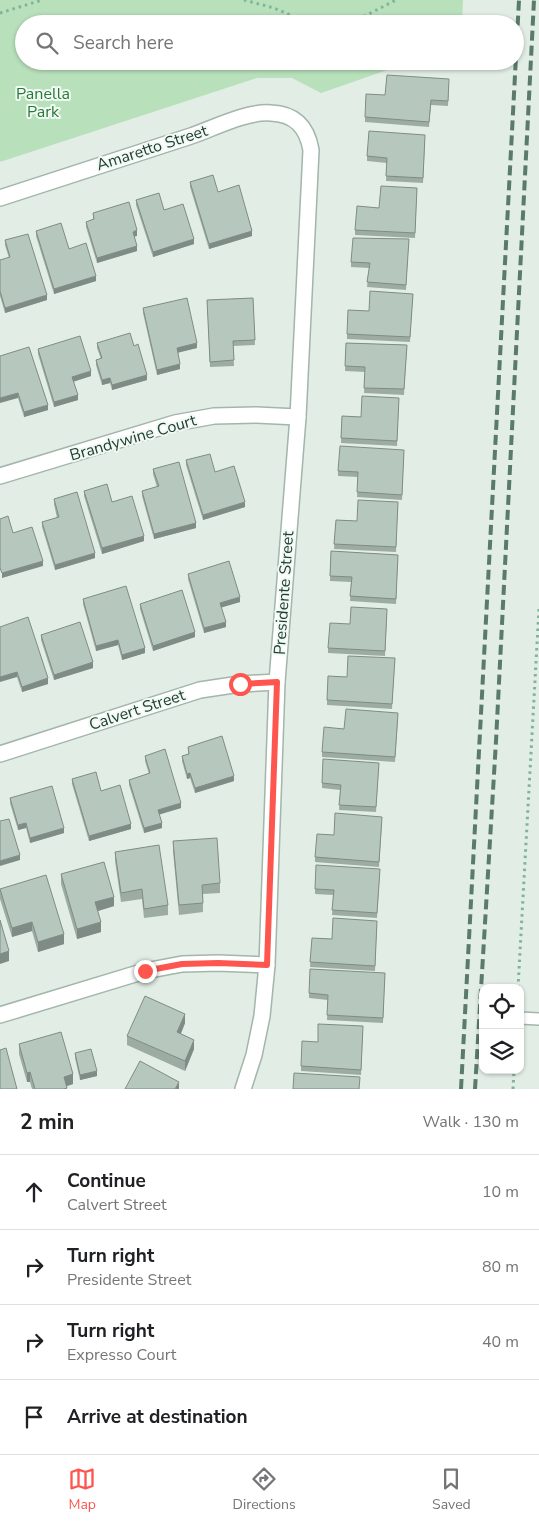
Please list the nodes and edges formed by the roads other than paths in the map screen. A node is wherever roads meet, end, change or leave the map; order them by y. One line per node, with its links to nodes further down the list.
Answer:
1 (302, 126): 2 (street, Amaretto Street); 3 (street, Presidente Street)
2 (0, 198)
3 (298, 417): 4 (street, Brandywine Court); 5 (street, Presidente Street)
4 (0, 476)
5 (277, 682): 6 (street, Calvert Street); 7 (street, Presidente Street)
6 (0, 754)
7 (267, 965): 8 (street); 11 (street, Presidente Street)
8 (0, 1015)
9 (524, 1018): 10 (lane)
10 (539, 1019)
11 (243, 1089)

